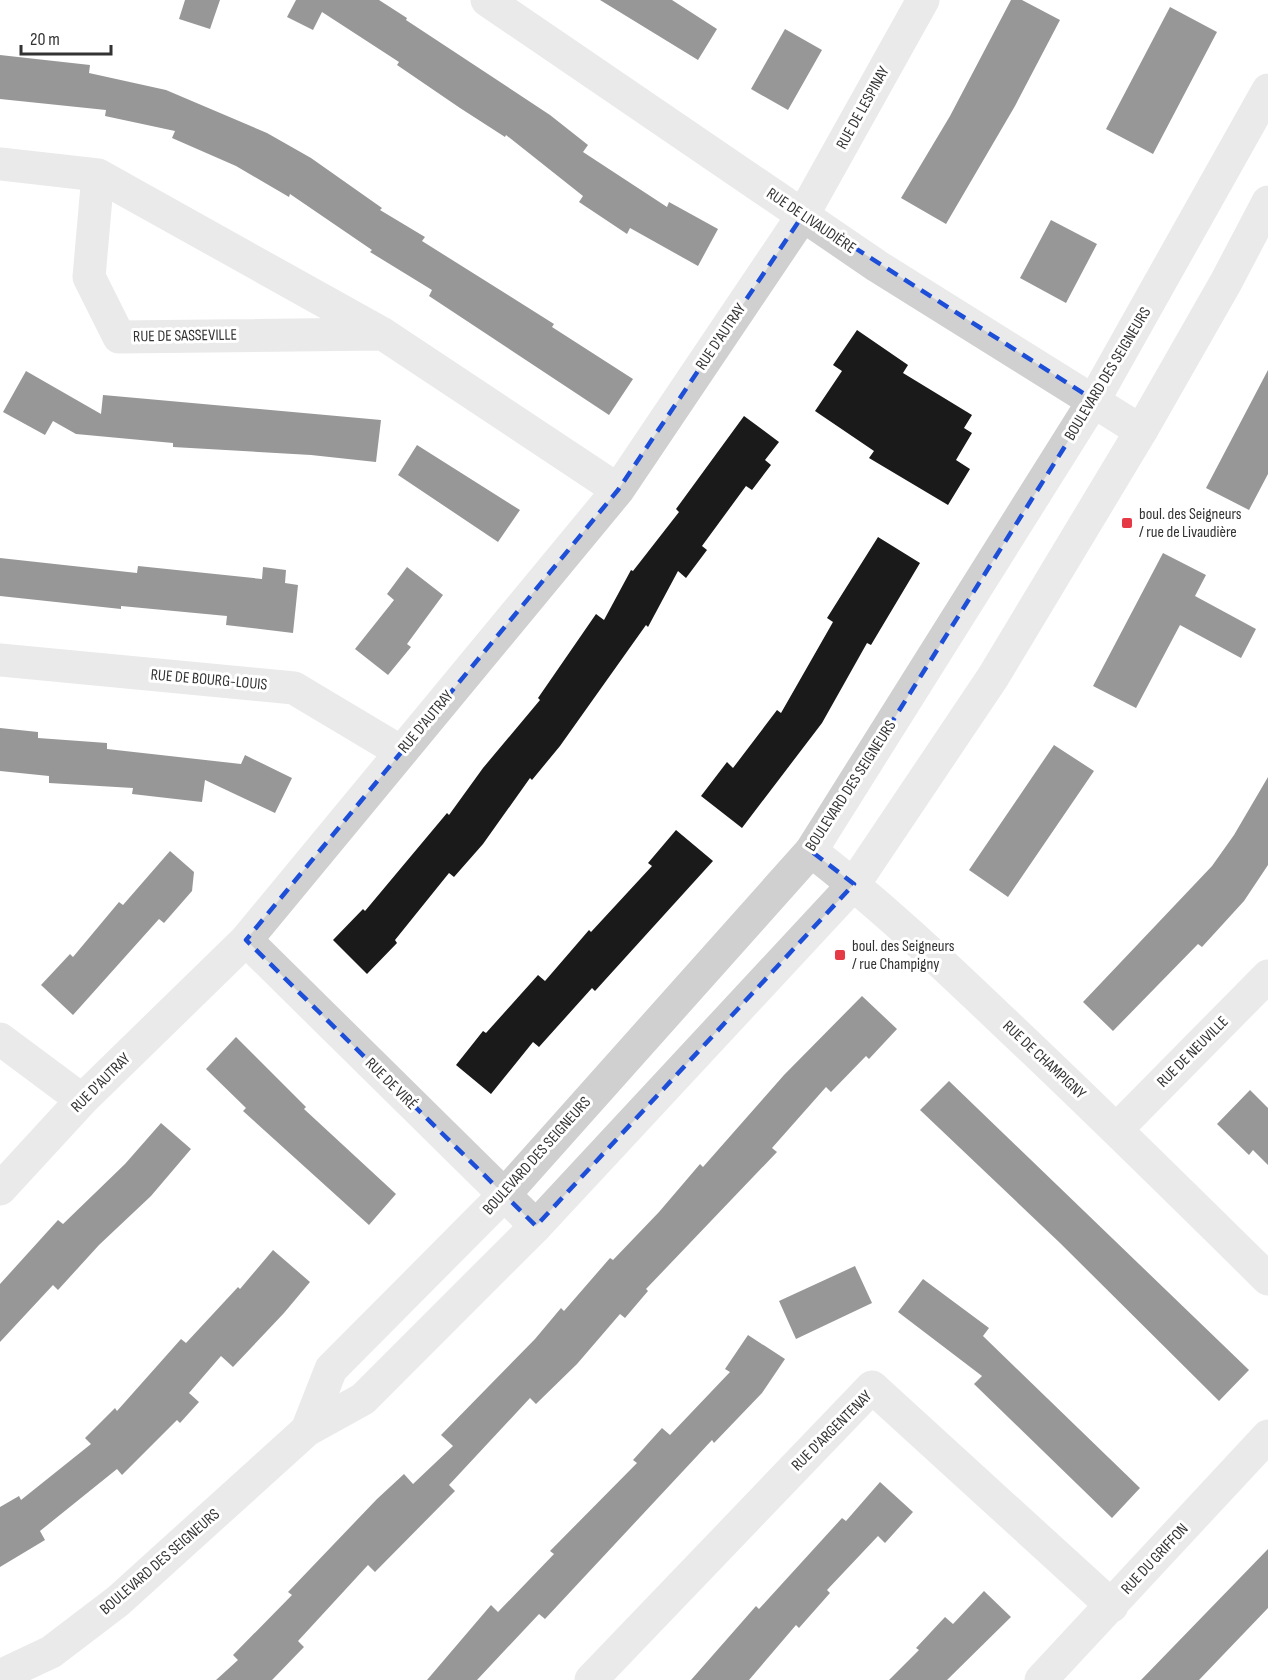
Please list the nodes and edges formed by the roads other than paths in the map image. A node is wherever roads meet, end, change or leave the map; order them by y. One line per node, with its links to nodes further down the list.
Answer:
1 (487, 0): 7 (street, RUE DE LIVAUDIÈRE)
2 (923, 0): 7 (street, RUE DE LESPINAY)
3 (1268, 90): 9 (street, BOULEVARD DES SEIGNEURS)
4 (0, 164): 5 (street)
5 (98, 175): 8 (street); 8 (street, RUE DE SASSEVILLE)
6 (1268, 202): 10 (street, BOULEVARD DES SEIGNEURS)
7 (803, 215): 9 (street, RUE DE LIVAUDIÈRE); 11 (street, RUE D'AUTRAY)
8 (383, 334): 11 (street)
9 (1094, 399): 10 (street, RUE DE LIVAUDIÈRE); 14 (street, BOULEVARD DES SEIGNEURS)
10 (1141, 431): 15 (street, BOULEVARD DES SEIGNEURS)
11 (618, 490): 13 (street, RUE D'AUTRAY)
12 (0, 660): 13 (street, RUE DE BOURG-LOUIS)
13 (401, 752): 16 (street, RUE D'AUTRAY)
14 (811, 851): 15 (street, RUE DE CHAMPIGNY); 22 (street, BOULEVARD DES SEIGNEURS)
15 (854, 884): 20 (street, RUE DE CHAMPIGNY); 23 (street, BOULEVARD DES SEIGNEURS)
16 (246, 940): 19 (street, RUE D'AUTRAY); 22 (street, RUE DE VIRÉ)
17 (1268, 976): 20 (street, RUE DE NEUVILLE)
18 (0, 1039): 19 (street)
19 (82, 1100): 21 (street, RUE D'AUTRAY)
20 (1117, 1129): 24 (street, RUE DE CHAMPIGNY)
21 (0, 1190)
22 (504, 1195): 23 (street, RUE DE VIRÉ); 25 (street, BOULEVARD DES SEIGNEURS)
23 (536, 1226): 25 (street, BOULEVARD DES SEIGNEURS)
24 (1268, 1279)
25 (307, 1430): 28 (street, BOULEVARD DES SEIGNEURS)
26 (1268, 1436): 27 (street, RUE DU GRIFFON)
27 (1112, 1606): 29 (street, RUE D'ARGENTENAY); 30 (street, RUE DU GRIFFON)
28 (0, 1676)
29 (591, 1680)
30 (1041, 1680)

